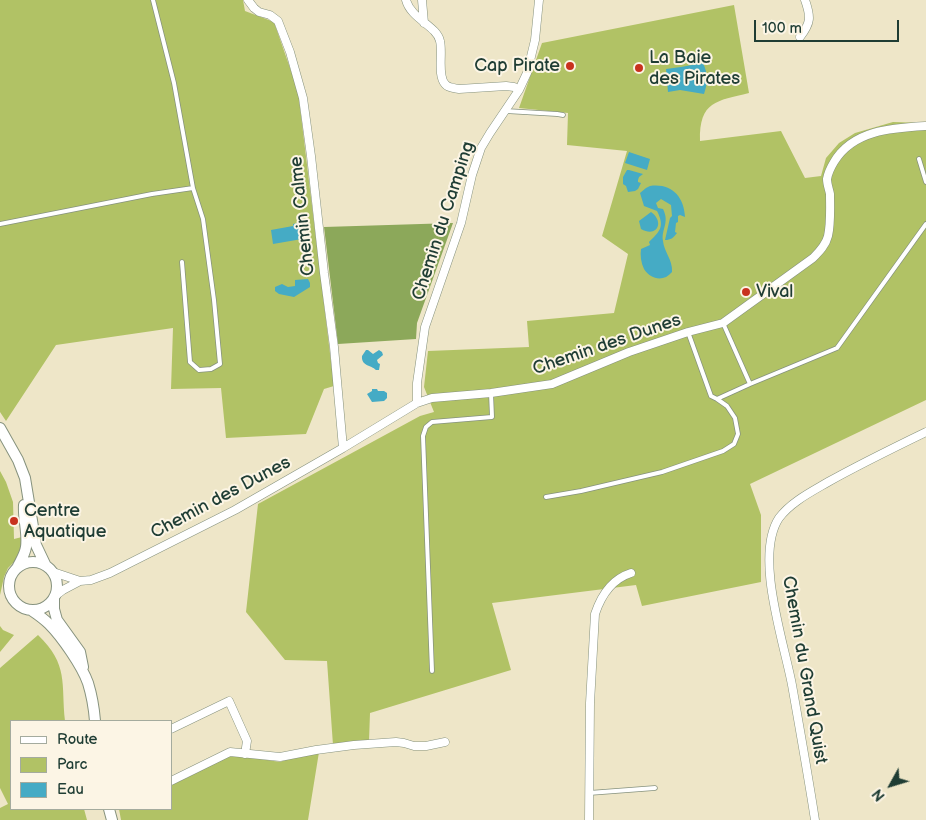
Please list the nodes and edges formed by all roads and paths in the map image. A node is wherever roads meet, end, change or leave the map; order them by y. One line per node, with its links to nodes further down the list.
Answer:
1 (153, 0): 15 (lane)
2 (248, 0): 27 (street, Chemin Calme)
3 (406, 0): 7 (street)
4 (422, 0): 7 (street)
5 (539, 0): 9 (street, Chemin du Camping)
6 (805, 0): 8 (street)
7 (424, 23): 9 (street)
8 (800, 37)
9 (519, 90): 10 (street, Chemin du Camping)
10 (504, 111): 11 (lane); 24 (street, Chemin du Camping)
11 (563, 115)
12 (926, 126): 19 (street, Chemin des Dunes)
13 (920, 159): 14 (lane)
14 (926, 182)
15 (193, 188): 16 (lane); 18 (lane)
16 (0, 224)
17 (926, 224): 21 (lane)
18 (182, 262)
19 (723, 323): 20 (street, Chemin des Dunes); 21 (lane)
20 (688, 332): 22 (street, Chemin des Dunes); 23 (lane)
21 (750, 384): 23 (lane)
22 (491, 393): 24 (street, Chemin des Dunes); 37 (lane)
23 (717, 399): 29 (lane)
24 (417, 403): 27 (street, Chemin des Dunes)
25 (0, 428): 28 (street)
26 (926, 432): 47 (street, Chemin du Grand Quist)
27 (343, 448): 34 (street, Chemin des Dunes)
28 (26, 487): 30 (street); 31 (street)
29 (546, 497)
30 (45, 564): 31 (street); 32 (street)
31 (18, 567): 36 (street)
32 (53, 572): 34 (street); 35 (street)
33 (631, 573): 45 (street)
34 (80, 581): 35 (street, Chemin des Dunes)
35 (55, 597): 36 (street); 38 (street)
36 (31, 610): 38 (street)
37 (432, 671)
38 (84, 675): 39 (street)
39 (95, 720)
40 (172, 729): 42 (street)
41 (445, 742): 42 (street)
42 (245, 754): 43 (street)
43 (172, 780)
44 (655, 788): 45 (lane)
45 (589, 793): 46 (street)
46 (588, 820)
47 (815, 820)

